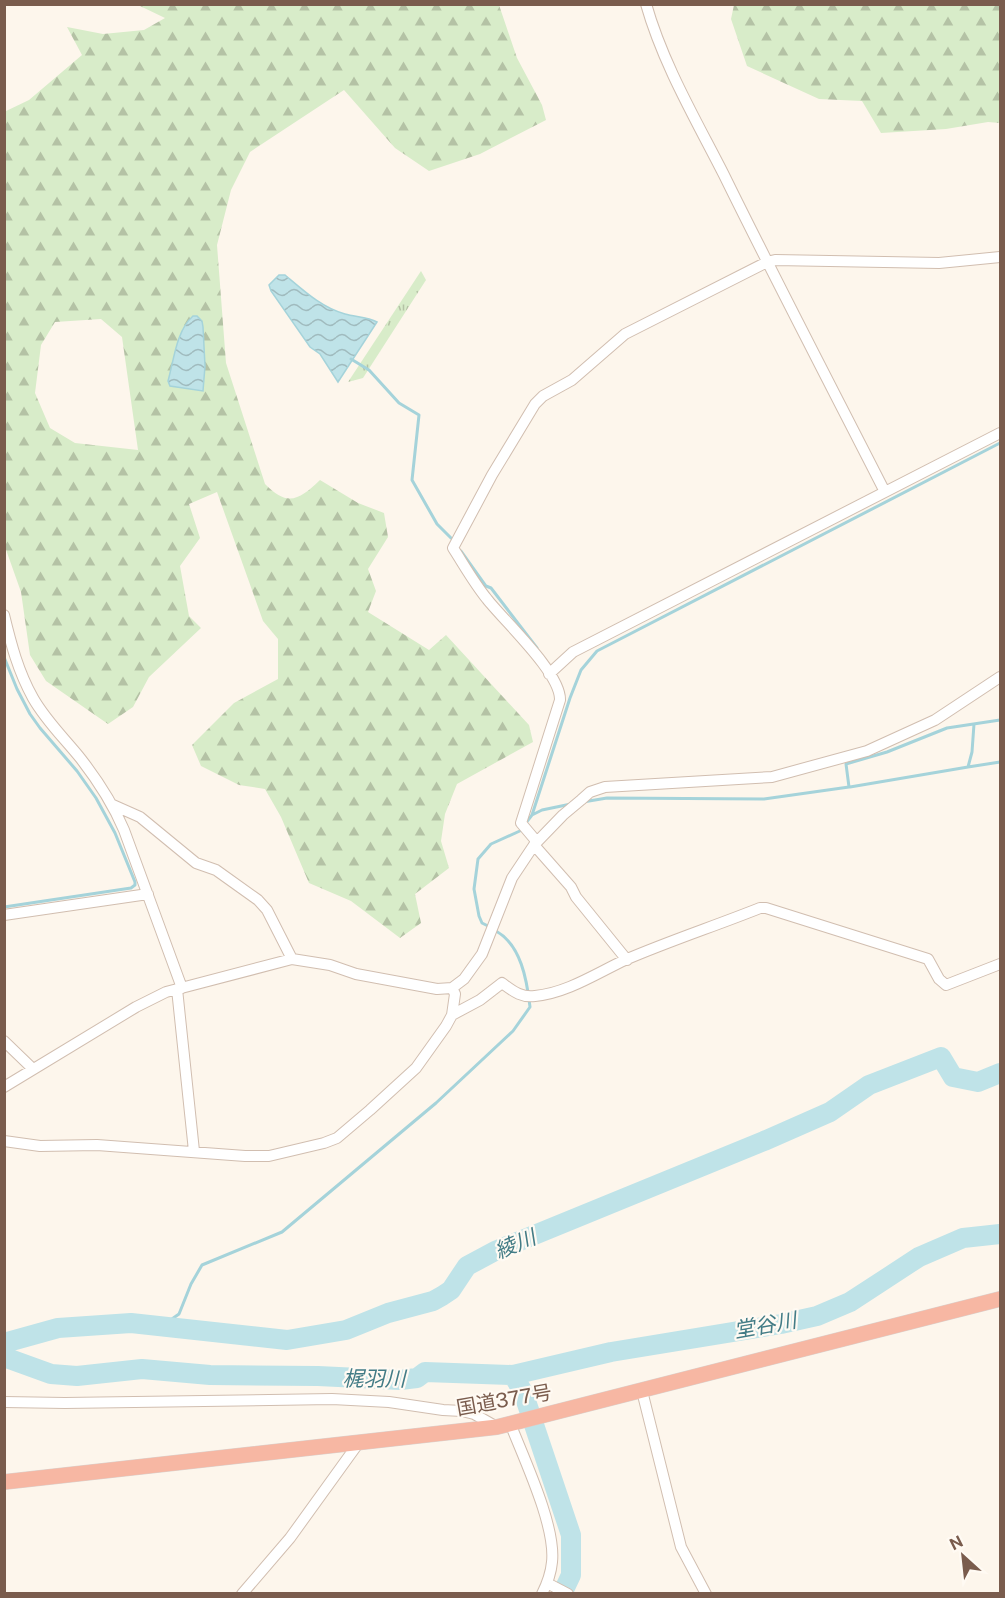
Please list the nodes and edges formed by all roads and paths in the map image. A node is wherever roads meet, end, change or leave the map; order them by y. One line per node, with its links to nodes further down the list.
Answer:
1 (646, 4): 3 (street)
2 (1000, 257): 3 (street)
3 (767, 262): 5 (street); 7 (street)
4 (1000, 433): 5 (street)
5 (885, 492): 7 (street)
6 (4, 615): 9 (street)
7 (549, 674): 10 (street)
8 (1000, 677): 10 (street)
9 (113, 805): 11 (street); 13 (street)
10 (536, 844): 14 (street); 16 (street)
11 (148, 894): 12 (street); 17 (street)
12 (4, 915)
13 (292, 959): 16 (street); 17 (street)
14 (627, 960): 15 (street); 18 (street)
15 (1000, 964)
16 (452, 988): 18 (street)
17 (180, 989): 20 (street); 23 (street)
18 (452, 1015): 23 (street)
19 (4, 1041): 20 (street)
20 (33, 1069): 21 (street)
21 (4, 1086)
22 (4, 1141): 23 (street)
23 (194, 1151)
24 (1000, 1299): 25 (highway, 国道377号)
25 (642, 1391): 27 (highway, 国道377号); 33 (street)
26 (4, 1402): 27 (street)
27 (510, 1424): 28 (highway, 国道377号); 30 (street)
28 (360, 1441): 29 (highway, 国道377号); 31 (street)
29 (4, 1482)
30 (547, 1587): 32 (street)
31 (242, 1593)
32 (568, 1593)
33 (706, 1593)

